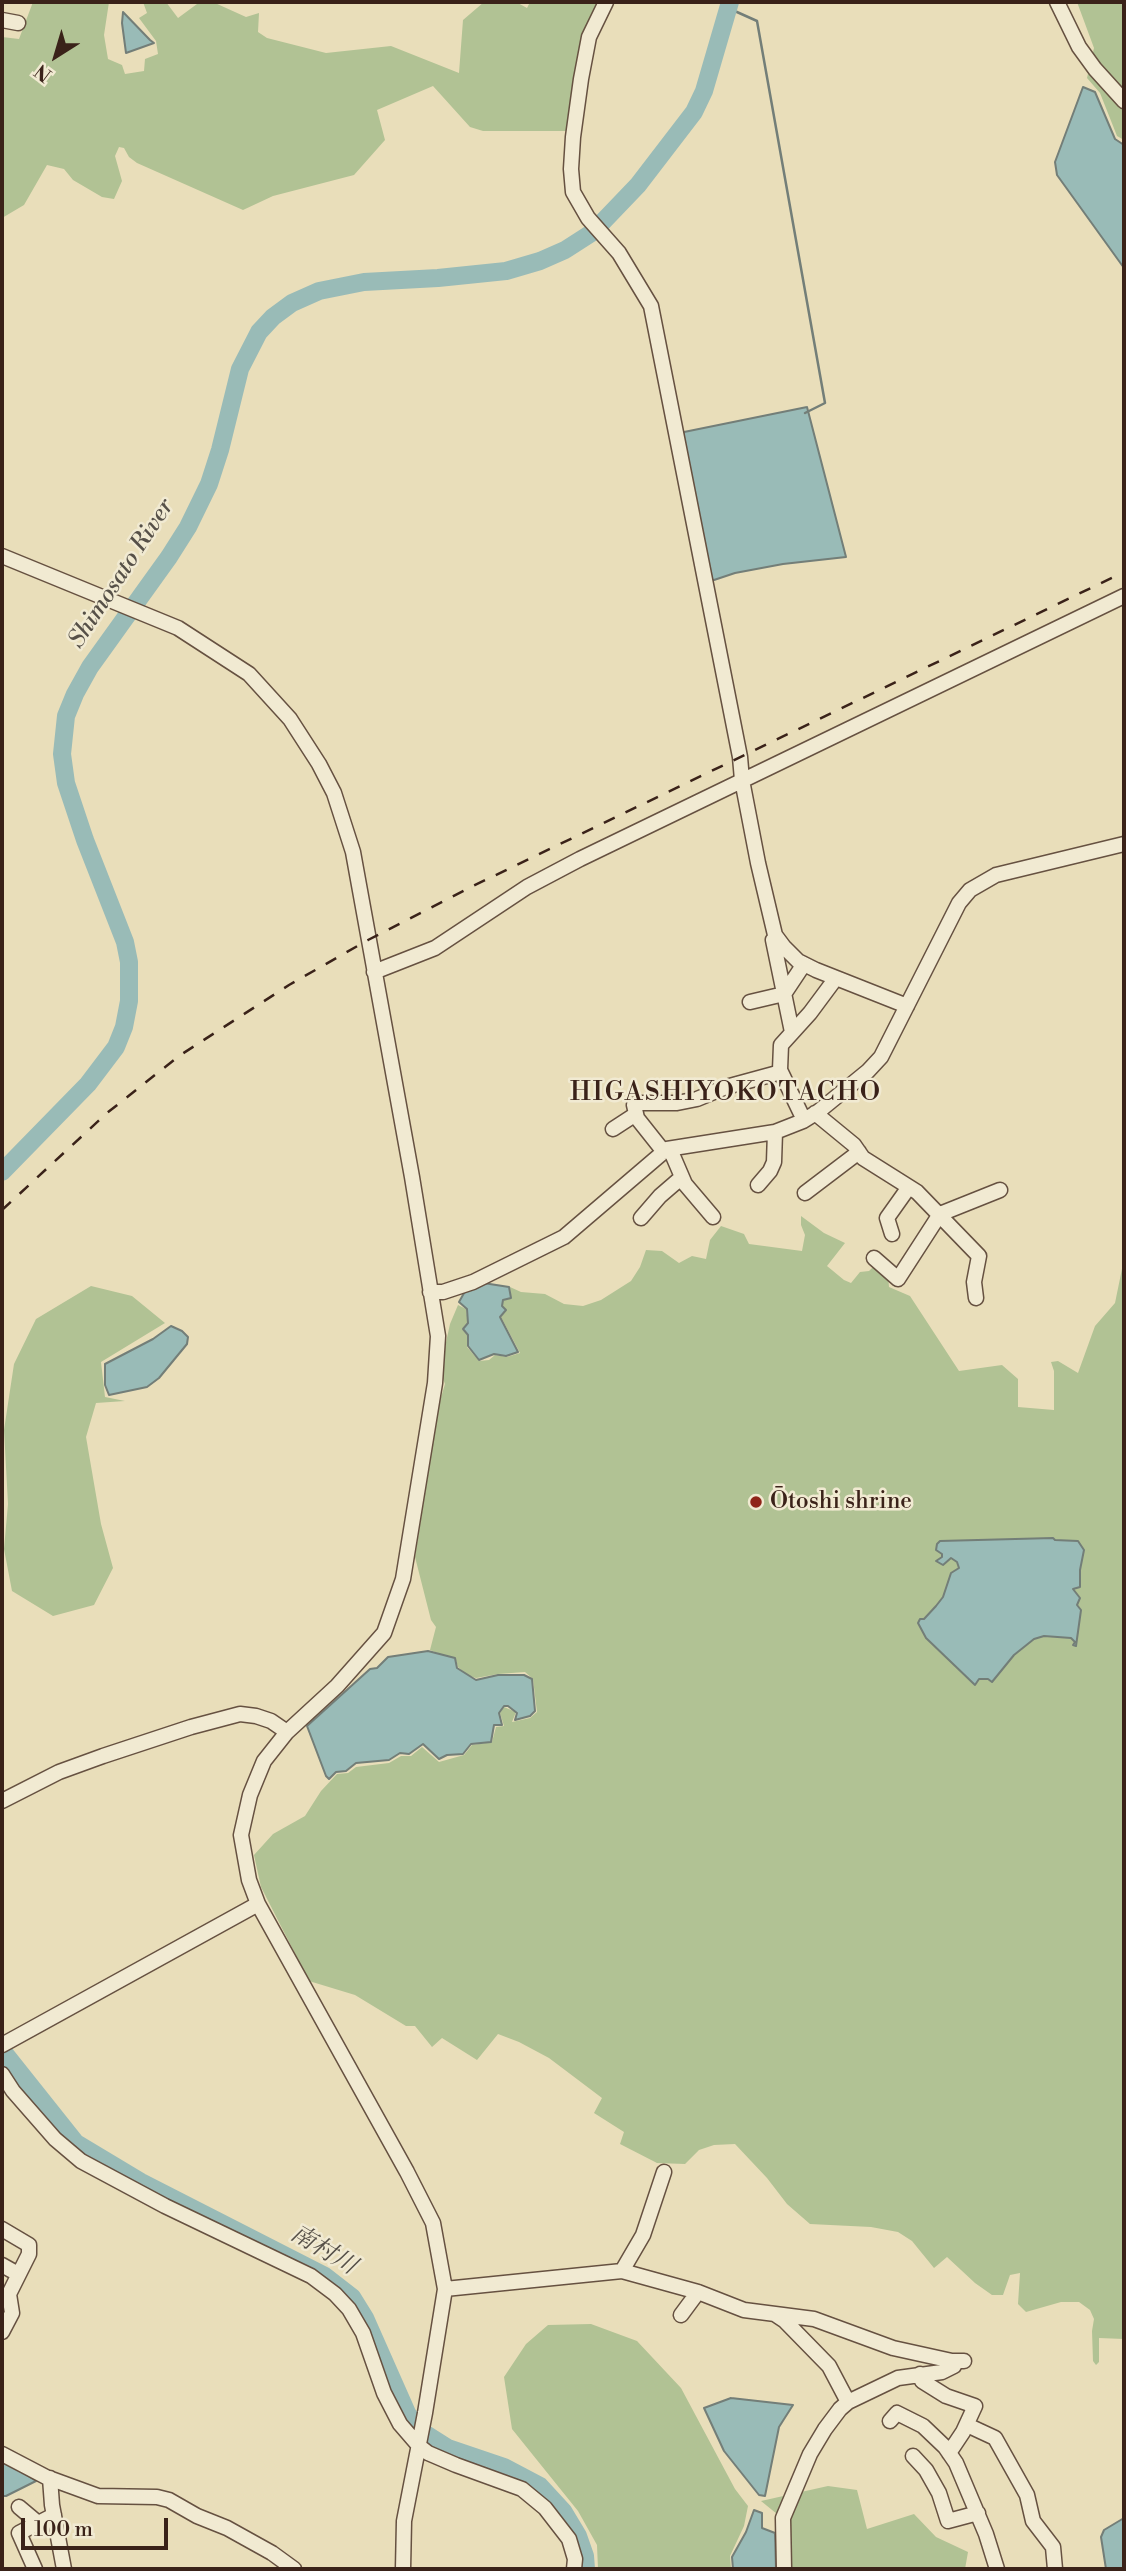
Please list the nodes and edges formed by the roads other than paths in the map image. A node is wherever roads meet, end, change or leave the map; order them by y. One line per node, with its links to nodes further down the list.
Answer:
1 (606, 2): 8 (street)
2 (1057, 2): 5 (street)
3 (2, 20): 4 (street)
4 (18, 23)
5 (1124, 101)
6 (2, 556): 12 (street)
7 (1124, 596): 8 (street)
8 (742, 780): 10 (street); 12 (street)
9 (1124, 844): 16 (street)
10 (776, 937): 11 (street); 14 (street)
11 (804, 964): 13 (street); 14 (street)
12 (374, 971): 35 (street)
13 (836, 978): 16 (street); 17 (street)
14 (784, 994): 15 (street); 17 (street)
15 (750, 1002)
16 (907, 1006): 20 (street)
17 (792, 1031): 18 (street)
18 (781, 1072): 19 (street); 20 (street)
19 (636, 1114): 21 (street); 23 (street)
20 (810, 1117): 22 (street); 24 (street)
21 (613, 1129)
22 (775, 1132): 23 (street); 26 (street)
23 (667, 1150): 25 (street); 35 (street)
24 (859, 1152): 27 (street); 29 (street)
25 (682, 1177): 31 (street); 32 (street)
26 (758, 1185)
27 (909, 1187): 30 (street); 33 (street)
28 (999, 1190): 30 (street)
29 (805, 1194)
30 (940, 1214): 34 (street); 36 (street)
31 (713, 1217)
32 (641, 1218)
33 (892, 1234)
34 (874, 1258)
35 (430, 1292): 37 (street)
36 (976, 1298)
37 (287, 1732): 38 (street); 39 (street)
38 (2, 1801)
39 (258, 1904): 40 (street); 47 (street)
40 (5, 2043)
41 (2, 2074): 56 (street)
42 (664, 2172): 45 (street)
43 (2, 2229): 46 (street)
44 (2, 2265): 46 (street)
45 (622, 2271): 47 (street); 48 (street)
46 (18, 2274): 51 (street)
47 (445, 2289): 56 (street)
48 (698, 2292): 49 (street); 50 (street)
49 (771, 2312): 52 (street); 53 (street)
50 (681, 2315)
51 (2, 2332)
52 (920, 2374): 53 (street); 55 (street)
53 (848, 2402): 70 (street)
54 (890, 2421): 57 (street)
55 (967, 2424): 57 (street); 72 (street)
56 (419, 2446): 68 (street); 69 (street)
57 (949, 2453): 62 (street)
58 (2, 2454): 60 (street)
59 (913, 2456): 62 (street)
60 (50, 2478): 63 (street); 67 (street)
61 (19, 2507): 64 (street)
62 (978, 2513): 71 (street)
63 (54, 2515): 64 (street); 66 (street)
64 (38, 2523): 65 (street)
65 (35, 2569)
66 (64, 2569)
67 (294, 2569)
68 (403, 2569)
69 (574, 2569)
70 (784, 2569)
71 (997, 2569)
72 (1055, 2569)

